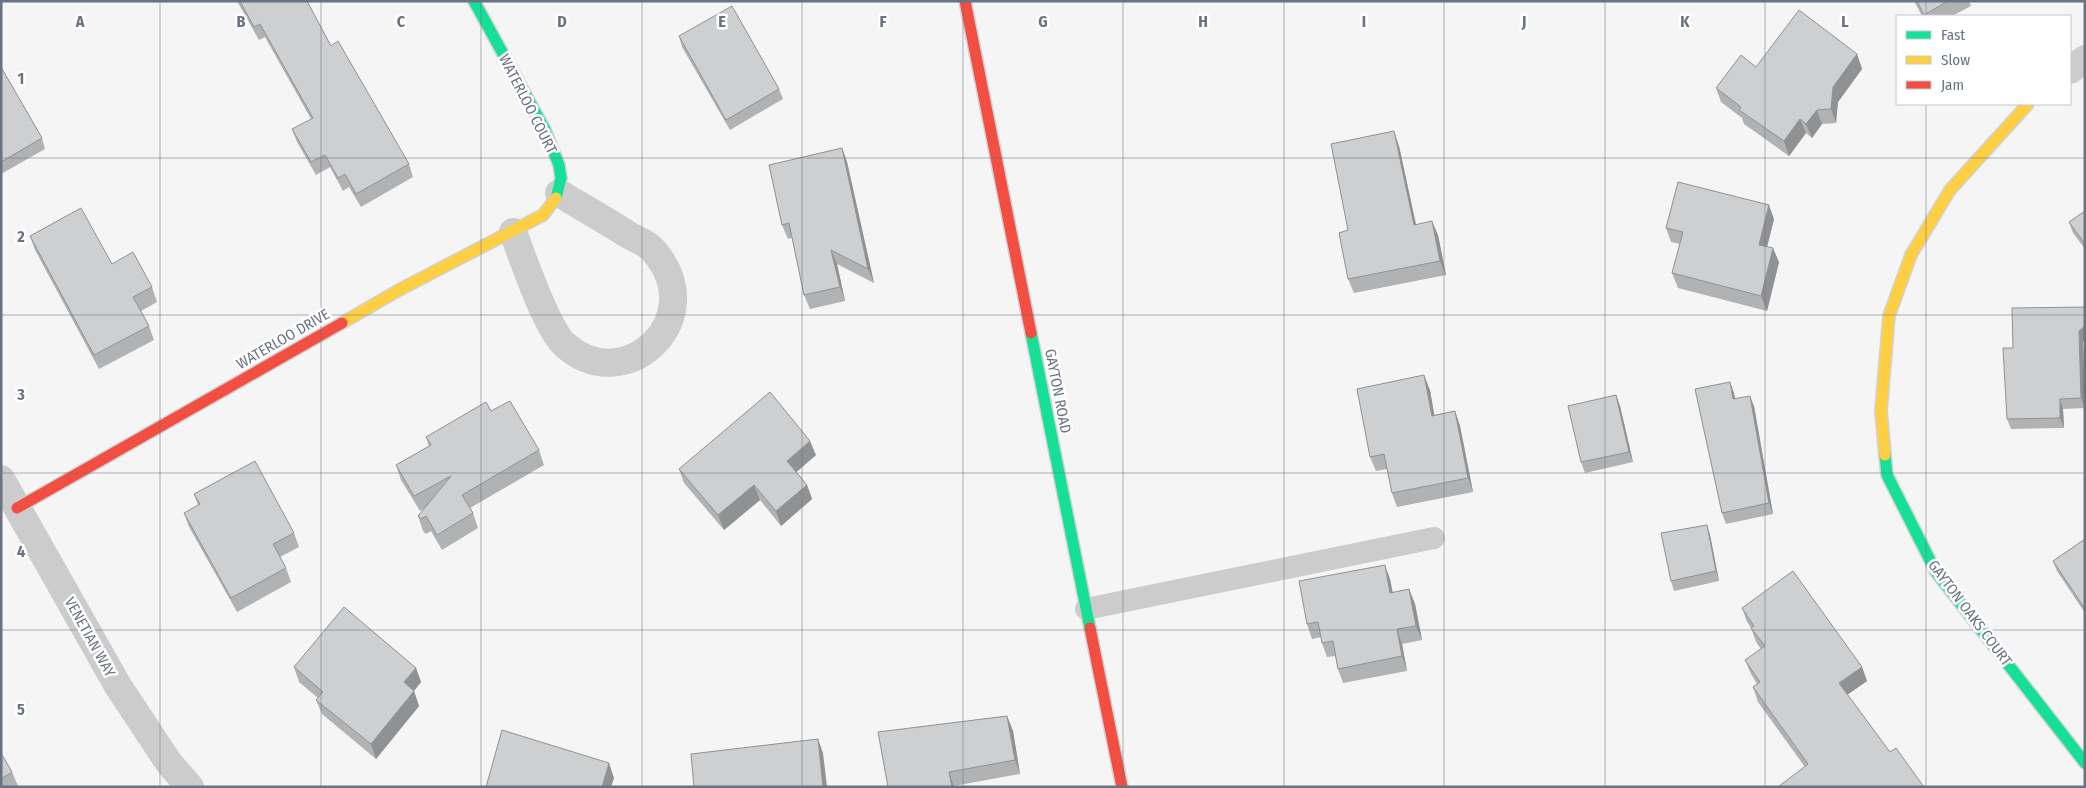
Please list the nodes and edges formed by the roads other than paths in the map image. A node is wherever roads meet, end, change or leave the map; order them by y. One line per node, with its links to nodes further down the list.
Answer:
1 (474, 1): 6 (street, WATERLOO COURT)
2 (964, 1): 11 (street, GAYTON ROAD)
3 (2085, 59): 4 (street)
4 (2071, 69)
5 (2027, 105): 12 (street, GAYTON OAKS COURT)
6 (559, 193): 7 (street, WATERLOO DRIVE); 7 (street)
7 (513, 232): 9 (street, WATERLOO DRIVE)
8 (1, 479): 9 (street, VENETIAN WAY)
9 (17, 508): 13 (street, VENETIAN WAY)
10 (1434, 538): 11 (lane)
11 (1086, 609): 14 (street, GAYTON ROAD)
12 (2085, 763)
13 (190, 787)
14 (1122, 787)

